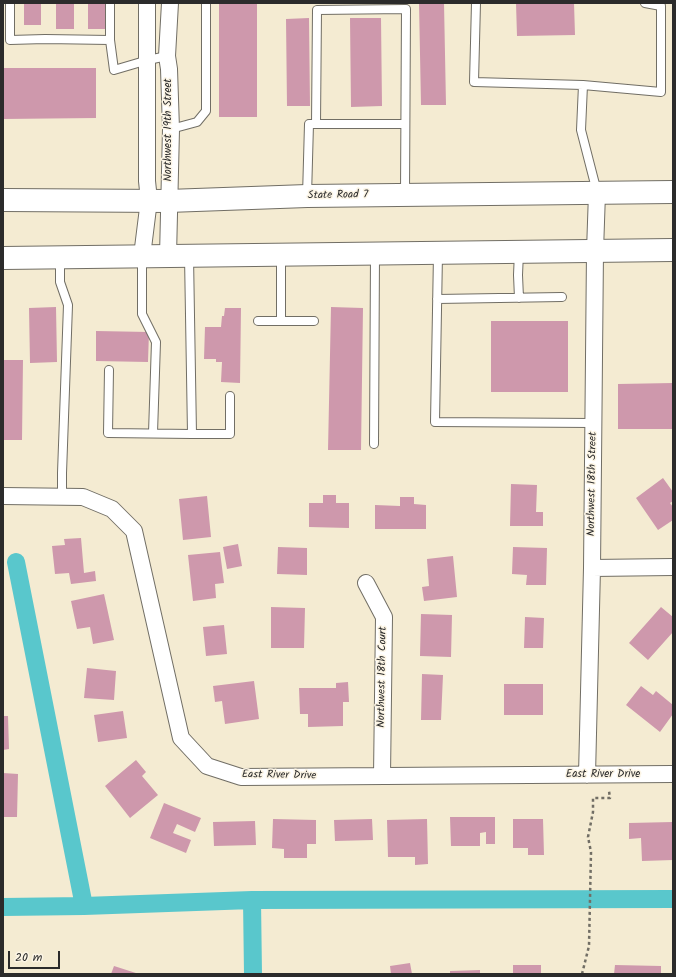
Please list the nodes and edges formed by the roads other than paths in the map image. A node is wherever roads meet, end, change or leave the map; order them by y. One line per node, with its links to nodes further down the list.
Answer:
1 (10, 3): 8 (lane)
2 (110, 3): 8 (lane)
3 (147, 3): 10 (street, Northwest 19th Street)
4 (170, 3): 9 (street, Northwest 19th Street)
5 (206, 3): 14 (lane)
6 (476, 3): 11 (lane)
7 (645, 3): 11 (lane)
8 (110, 40): 10 (lane)
9 (167, 56): 10 (lane); 14 (street, Northwest 19th Street)
10 (148, 60): 20 (street, Northwest 19th Street)
11 (583, 85): 16 (lane)
12 (316, 124): 13 (lane); 13 (lane); 18 (lane)
13 (405, 124): 17 (lane)
14 (171, 128): 20 (street, Northwest 19th Street)
15 (673, 192): 16 (main road, State Road 7)
16 (598, 193): 17 (main road, State Road 7); 22 (street, Northwest 18th Street)
17 (405, 195): 18 (main road, State Road 7)
18 (307, 196): 20 (main road, State Road 7)
19 (3, 200): 20 (main road, State Road 7)
20 (159, 200): 27 (street, Northwest 19th Street); 28 (street, Northwest 19th Street)
21 (673, 250): 22 (main road)
22 (595, 251): 23 (main road); 39 (street, Northwest 18th Street)
23 (519, 252): 24 (main road); 32 (lane)
24 (438, 253): 25 (main road); 33 (lane)
25 (375, 254): 26 (main road); 42 (lane)
26 (281, 255): 28 (main road); 34 (lane)
27 (142, 256): 28 (main road); 29 (main road); 40 (lane)
28 (178, 256): 41 (lane)
29 (60, 257): 30 (main road); 44 (lane)
30 (3, 258)
31 (562, 297): 32 (lane)
32 (519, 298): 33 (lane)
33 (437, 299): 39 (lane)
34 (281, 321): 35 (lane); 36 (lane)
35 (314, 321)
36 (258, 322)
37 (109, 370): 40 (lane)
38 (230, 396): 41 (lane)
39 (593, 423): 46 (street, Northwest 18th Street)
40 (153, 433): 41 (lane)
41 (192, 434)
42 (374, 444)
43 (3, 496): 44 (street, East River Drive)
44 (62, 496): 50 (street, East River Drive)
45 (673, 567): 46 (street)
46 (592, 568): 49 (street, Northwest 18th Street)
47 (366, 583): 50 (street, Northwest 18th Court)
48 (673, 774): 49 (street, East River Drive)
49 (587, 775): 50 (street, East River Drive)
50 (382, 776)

